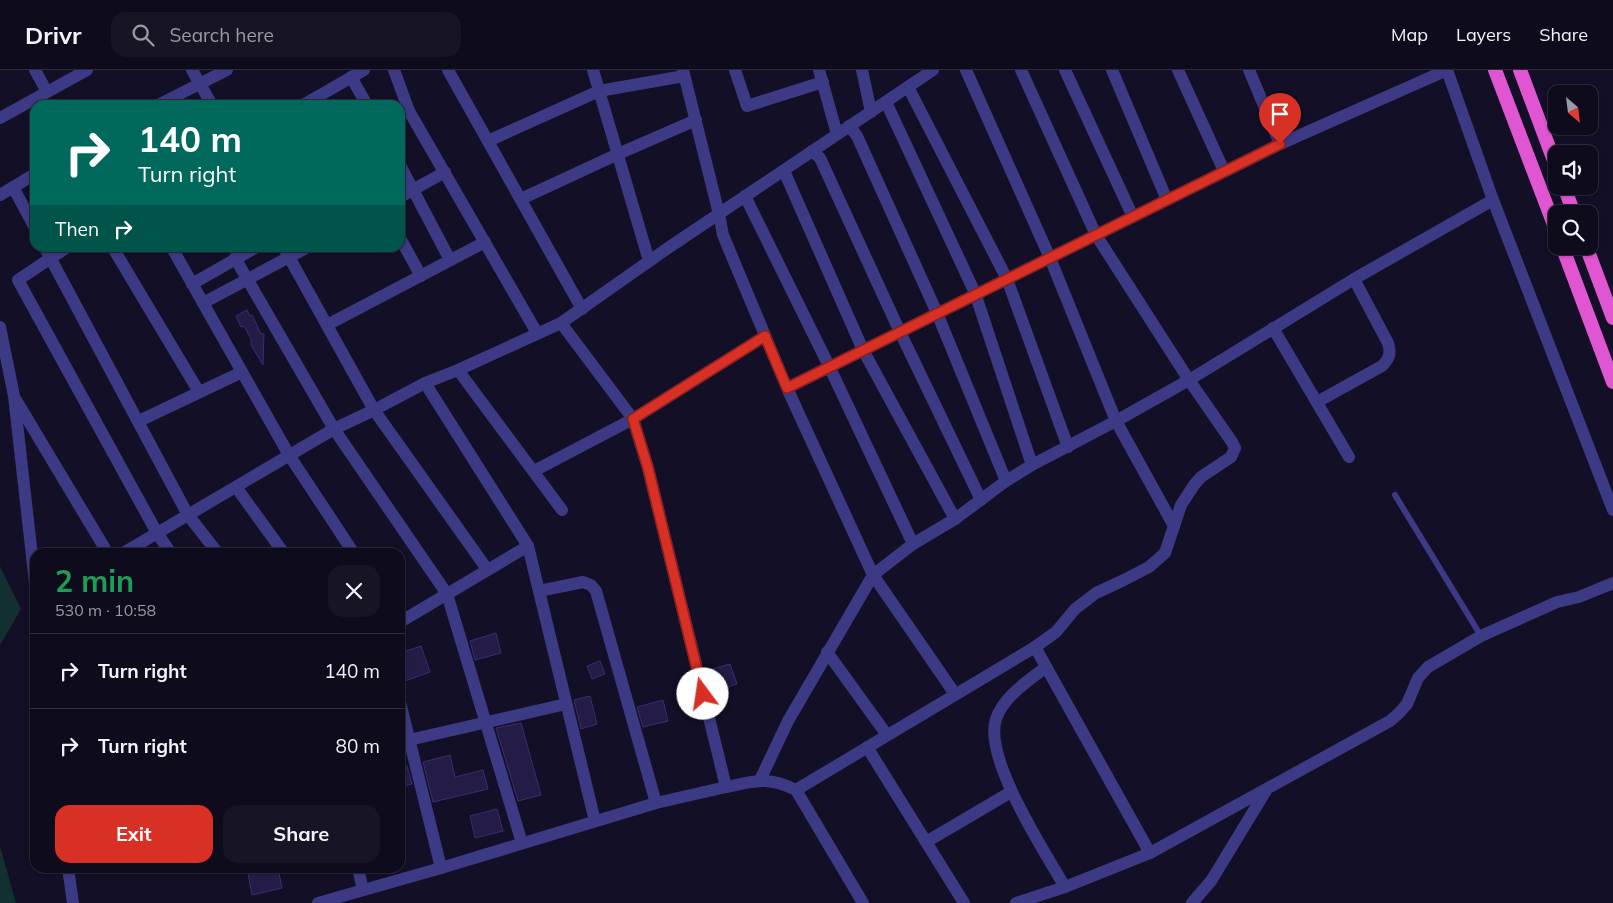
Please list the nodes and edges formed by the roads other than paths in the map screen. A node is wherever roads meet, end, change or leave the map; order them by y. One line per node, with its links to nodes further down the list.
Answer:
1 (35, 70): 27 (street)
2 (87, 70): 27 (street)
3 (192, 70): 24 (street)
4 (227, 70): 24 (street)
5 (364, 70): 23 (street)
6 (394, 70): 33 (street)
7 (448, 70): 42 (street)
8 (592, 70): 26 (street)
9 (735, 70): 22 (street)
10 (862, 70): 37 (street)
11 (934, 70): 25 (street)
12 (966, 70): 75 (street)
13 (1021, 70): 64 (street)
14 (1065, 70): 62 (street)
15 (1112, 70): 58 (street)
16 (1178, 70): 48 (street)
17 (1249, 70): 43 (street)
18 (1447, 70): 43 (street); 59 (street)
19 (1495, 70): 60 (highway)
20 (1520, 70): 44 (highway)
21 (684, 73): 26 (street); 39 (street)
22 (821, 76): 41 (street)
23 (351, 77): 31 (street); 32 (street)
24 (200, 84): 29 (street); 30 (street)
25 (908, 87): 36 (street); 80 (street)
26 (599, 91): 42 (street); 46 (street)
27 (47, 92): 28 (street)
28 (33, 100)
29 (168, 100)
30 (209, 100)
31 (323, 100)
32 (364, 100)
33 (405, 100)
34 (405, 100): 49 (street)
35 (30, 101): 38 (street)
36 (886, 102): 37 (street); 83 (street)
37 (872, 112): 40 (street)
38 (0, 118)
39 (696, 120): 46 (street); 61 (street)
40 (849, 126): 41 (street); 86 (street)
41 (837, 134): 45 (street)
42 (488, 141): 57 (street)
43 (1280, 144): 48 (street)
44 (1548, 145)
45 (812, 151): 47 (street); 92 (street)
46 (618, 154): 57 (street); 77 (street)
47 (784, 171): 56 (street); 95 (street)
48 (1224, 171): 58 (street)
49 (445, 172): 53 (street); 65 (street)
50 (405, 175): 53 (street)
51 (30, 177): 52 (street)
52 (13, 187): 54 (street); 63 (street)
53 (413, 190): 55 (street); 76 (street)
54 (0, 194)
55 (405, 194)
56 (745, 196): 61 (street); 96 (street)
57 (520, 199): 85 (street)
58 (1166, 200): 62 (street)
59 (1493, 200): 81 (street); 121 (street)
60 (1548, 209)
61 (719, 214): 77 (street); 94 (street)
62 (1133, 216): 64 (street)
63 (30, 219)
64 (1096, 235): 75 (street); 99 (street)
65 (485, 242): 76 (street); 93 (street)
66 (405, 247): 78 (street)
67 (115, 252): 103 (street)
68 (174, 252): 82 (street)
69 (247, 252): 74 (street)
70 (287, 252): 79 (street); 89 (street)
71 (48, 253): 108 (street); 125 (street)
72 (1565, 255): 101 (highway)
73 (1589, 255): 87 (highway)
74 (235, 258): 79 (street); 82 (street)
75 (1050, 258): 80 (street); 109 (street)
76 (450, 260): 78 (street)
77 (649, 261): 85 (street)
78 (421, 276): 89 (street)
79 (248, 279): 84 (street); 110 (street)
80 (1007, 279): 83 (street); 111 (street)
81 (1354, 279): 91 (street); 105 (street)
82 (192, 284): 84 (street)
83 (975, 294): 86 (street); 114 (street)
84 (203, 304): 98 (street)
85 (582, 309): 88 (street)
86 (937, 313): 92 (street); 116 (street)
87 (1613, 318)
88 (561, 322): 93 (street); 107 (street)
89 (327, 325): 106 (street)
90 (0, 327): 104 (street)
91 (1273, 328): 99 (street); 105 (street)
92 (900, 332): 95 (street); 119 (street)
93 (537, 333): 97 (street)
94 (765, 336): 102 (street); 107 (street)
95 (863, 350): 96 (street); 123 (street)
96 (829, 366): 102 (street); 126 (street)
97 (458, 370): 100 (street); 115 (street)
98 (242, 372): 103 (street); 112 (street)
99 (1189, 380): 109 (street); 124 (street)
100 (425, 382): 106 (street); 127 (street)
101 (1613, 382)
102 (787, 388): 136 (street)
103 (199, 392): 108 (street)
104 (14, 396): 128 (street); 129 (street)
105 (1317, 402): 113 (street)
106 (374, 410): 110 (street); 135 (street)
107 (633, 419): 115 (street); 153 (street)
108 (139, 421): 122 (street)
109 (1116, 421): 111 (street); 124 (street)
110 (334, 429): 112 (street); 139 (street)
111 (1068, 447): 114 (street)
112 (289, 455): 117 (street); 134 (street)
113 (1349, 457)
114 (1032, 465): 116 (street)
115 (534, 471): 120 (street)
116 (1006, 481): 119 (street)
117 (236, 487): 122 (street); 133 (street)
118 (1395, 495): 141 (lane)
119 (981, 500): 123 (street)
120 (562, 510)
121 (1613, 510)
122 (188, 516): 125 (street); 132 (street)
123 (955, 519): 126 (street)
124 (1174, 526): 142 (street)
125 (157, 533): 130 (street); 131 (street)
126 (913, 544): 136 (street)
127 (528, 546): 135 (street); 138 (street)
128 (31, 548)
129 (105, 548)
130 (132, 548)
131 (167, 548)
132 (214, 548)
133 (280, 548)
134 (350, 548)
135 (487, 569): 139 (street)
136 (873, 575): 143 (street); 145 (street)
137 (1613, 583): 141 (street)
138 (539, 590): 146 (street); 157 (street)
139 (447, 594): 140 (street); 147 (street)
140 (405, 619)
141 (1481, 636): 154 (street)
142 (1035, 647): 144 (street); 145 (street)
143 (827, 652): 149 (street); 152 (street)
144 (1046, 668): 156 (street); 161 (street)
145 (955, 694): 149 (street)
146 (566, 704): 147 (street); 158 (street)
147 (486, 722): 150 (street); 160 (street)
148 (405, 723): 150 (street)
149 (887, 735): 151 (street)
150 (409, 740): 162 (street)
151 (867, 747): 155 (street); 159 (street)
152 (760, 780): 153 (street); 155 (street)
153 (726, 787): 157 (street)
154 (1267, 789): 161 (street); 172 (street)
155 (796, 790): 169 (street)
156 (1012, 792): 159 (street); 165 (street)
157 (656, 803): 158 (street)
158 (595, 821): 160 (street)
159 (926, 842): 170 (street)
160 (522, 843): 162 (street)
161 (1150, 852): 165 (street)
162 (441, 868): 166 (street)
163 (69, 873): 167 (street)
164 (359, 873): 166 (street)
165 (1065, 887): 171 (street)
166 (363, 890): 168 (street)
167 (73, 903)
168 (318, 903)
169 (863, 903)
170 (964, 903)
171 (1016, 903)
172 (1192, 903)

